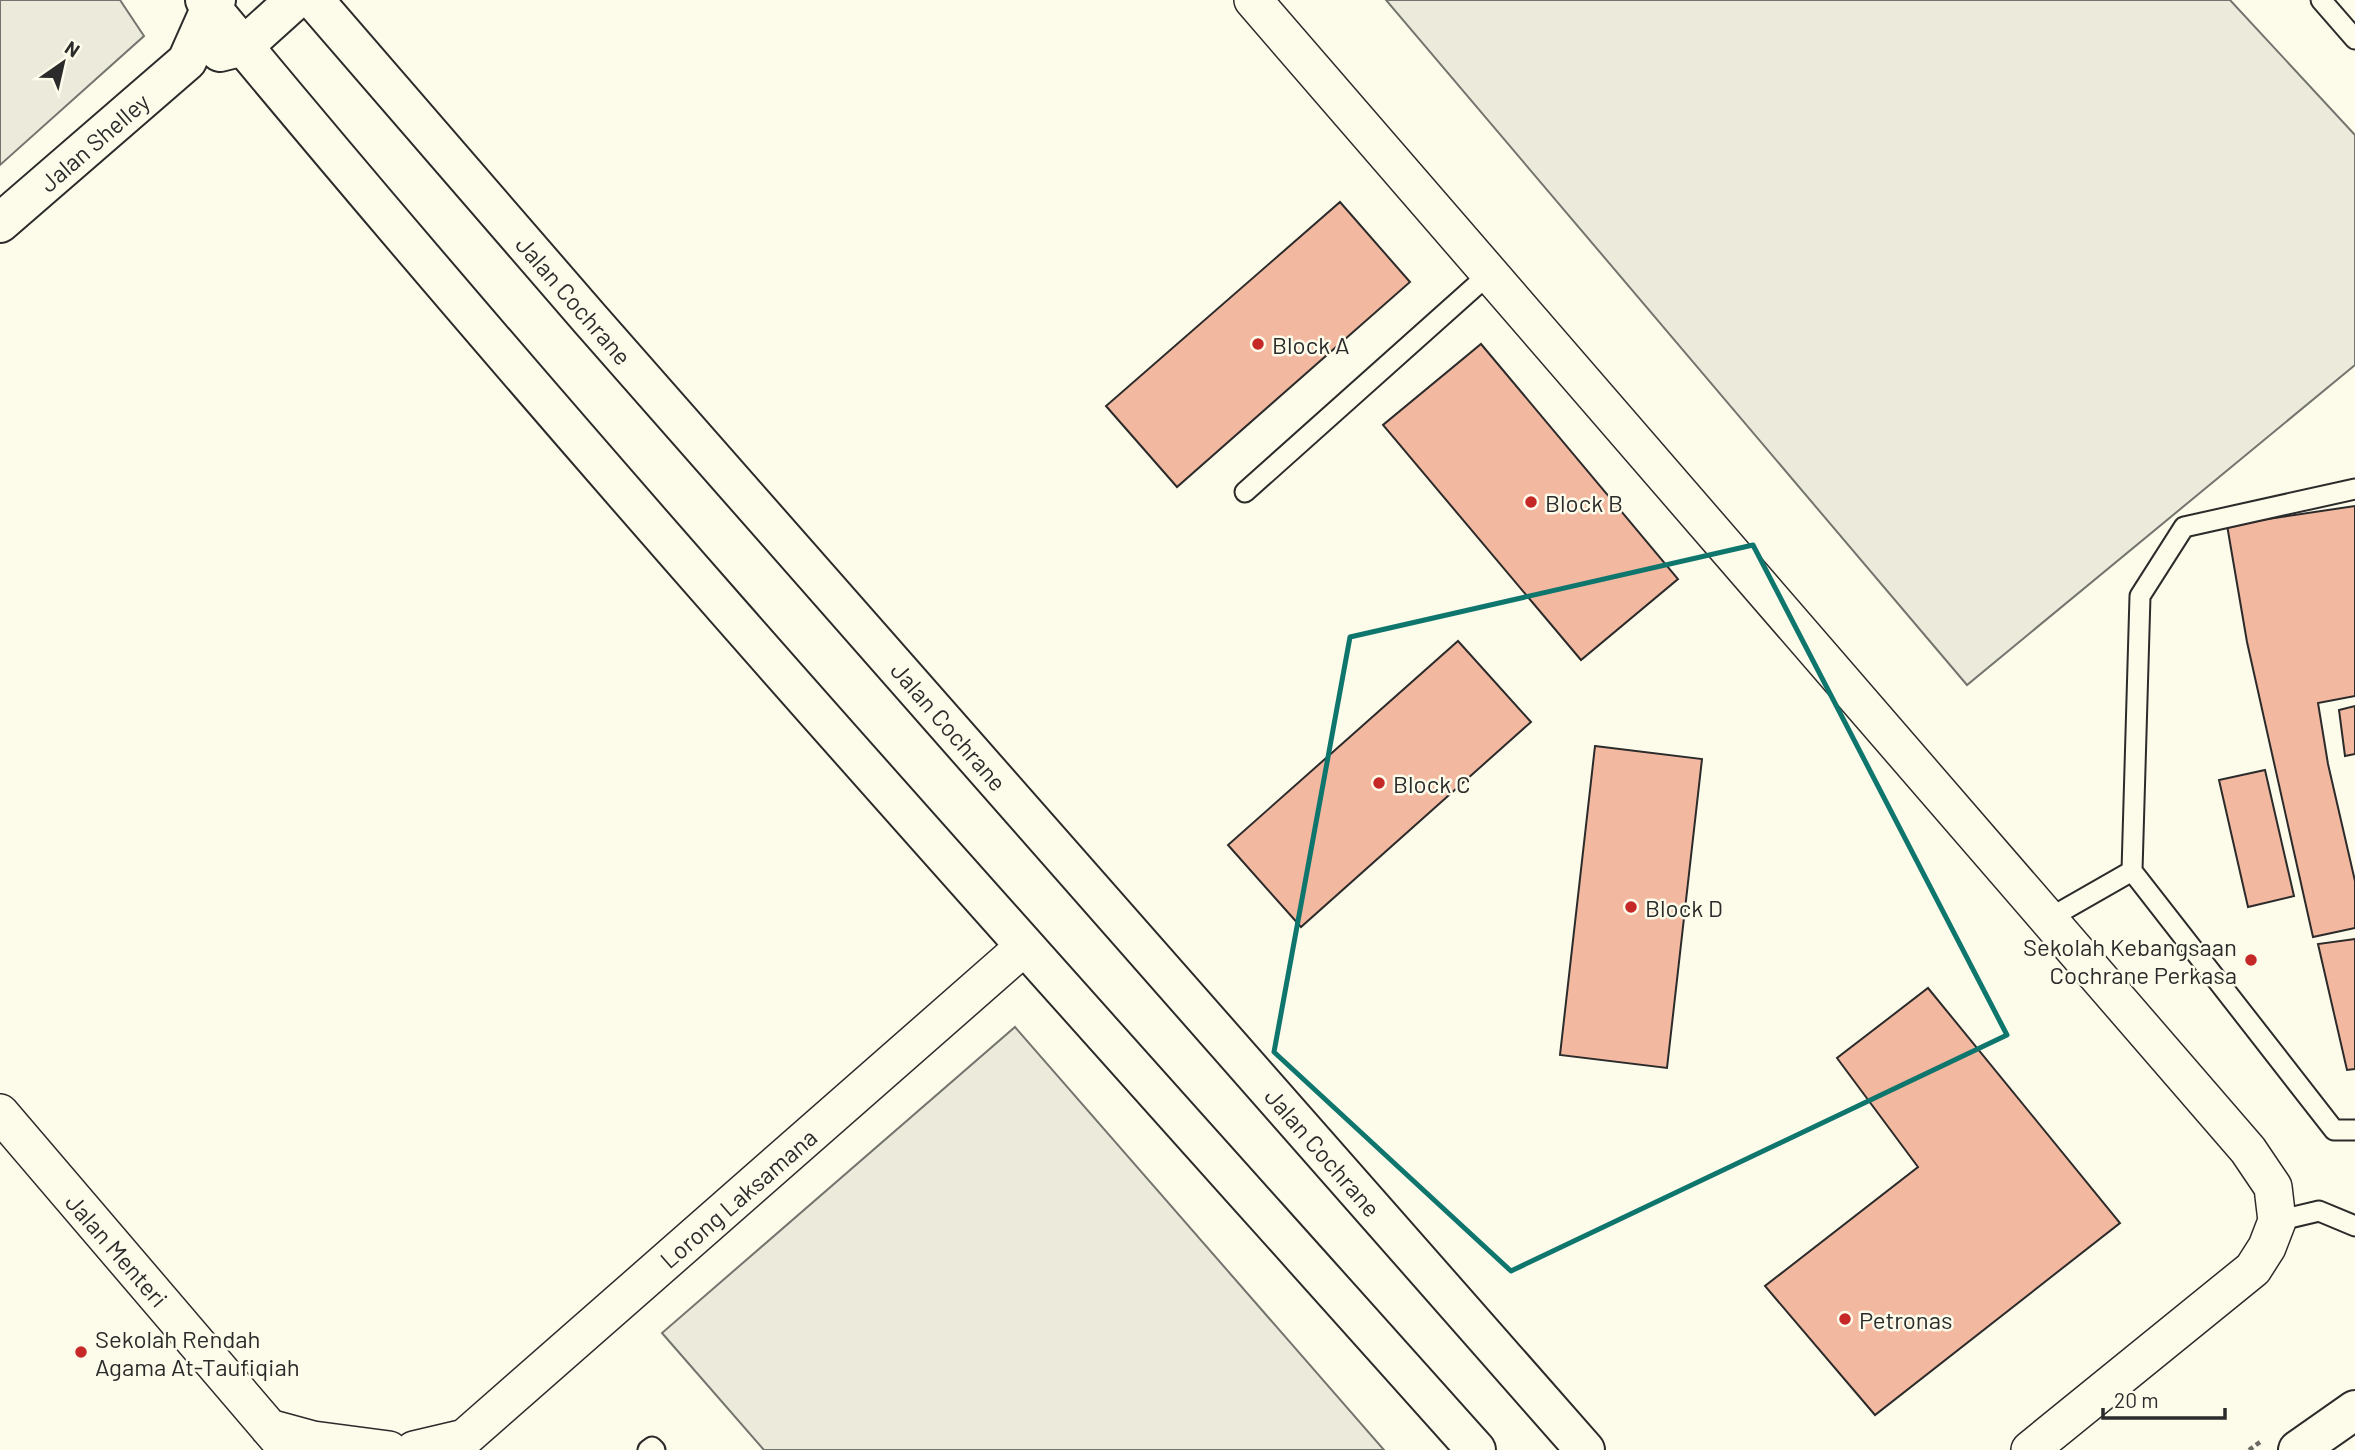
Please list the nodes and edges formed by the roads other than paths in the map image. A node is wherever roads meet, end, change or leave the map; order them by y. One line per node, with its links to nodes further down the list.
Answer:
1 (295, 0): 7 (street)
2 (314, 0): 28 (street, Jalan Cochrane)
3 (1253, 0): 10 (street)
4 (2321, 0): 6 (lane)
5 (211, 2): 7 (street); 8 (street)
6 (2355, 39)
7 (244, 46): 8 (street); 15 (street)
8 (187, 61): 9 (street, Jalan Shelley)
9 (0, 223)
10 (1489, 274): 12 (lane); 14 (street)
11 (2355, 489): 13 (lane)
12 (1245, 492)
13 (2132, 870): 14 (lane); 17 (lane)
14 (2048, 919): 18 (street)
15 (1025, 946): 22 (street, Lorong Laksamana); 27 (street)
16 (0, 1113): 21 (street, Jalan Menteri)
17 (2355, 1130)
18 (2277, 1221): 19 (lane); 29 (street)
19 (2355, 1226)
20 (2355, 1410): 30 (street)
21 (279, 1439): 23 (street)
22 (458, 1444): 24 (street)
23 (389, 1450)
24 (414, 1450)
25 (648, 1450): 26 (lane)
26 (655, 1450)
27 (1476, 1450)
28 (1585, 1450)
29 (2030, 1450)
30 (2298, 1450)

